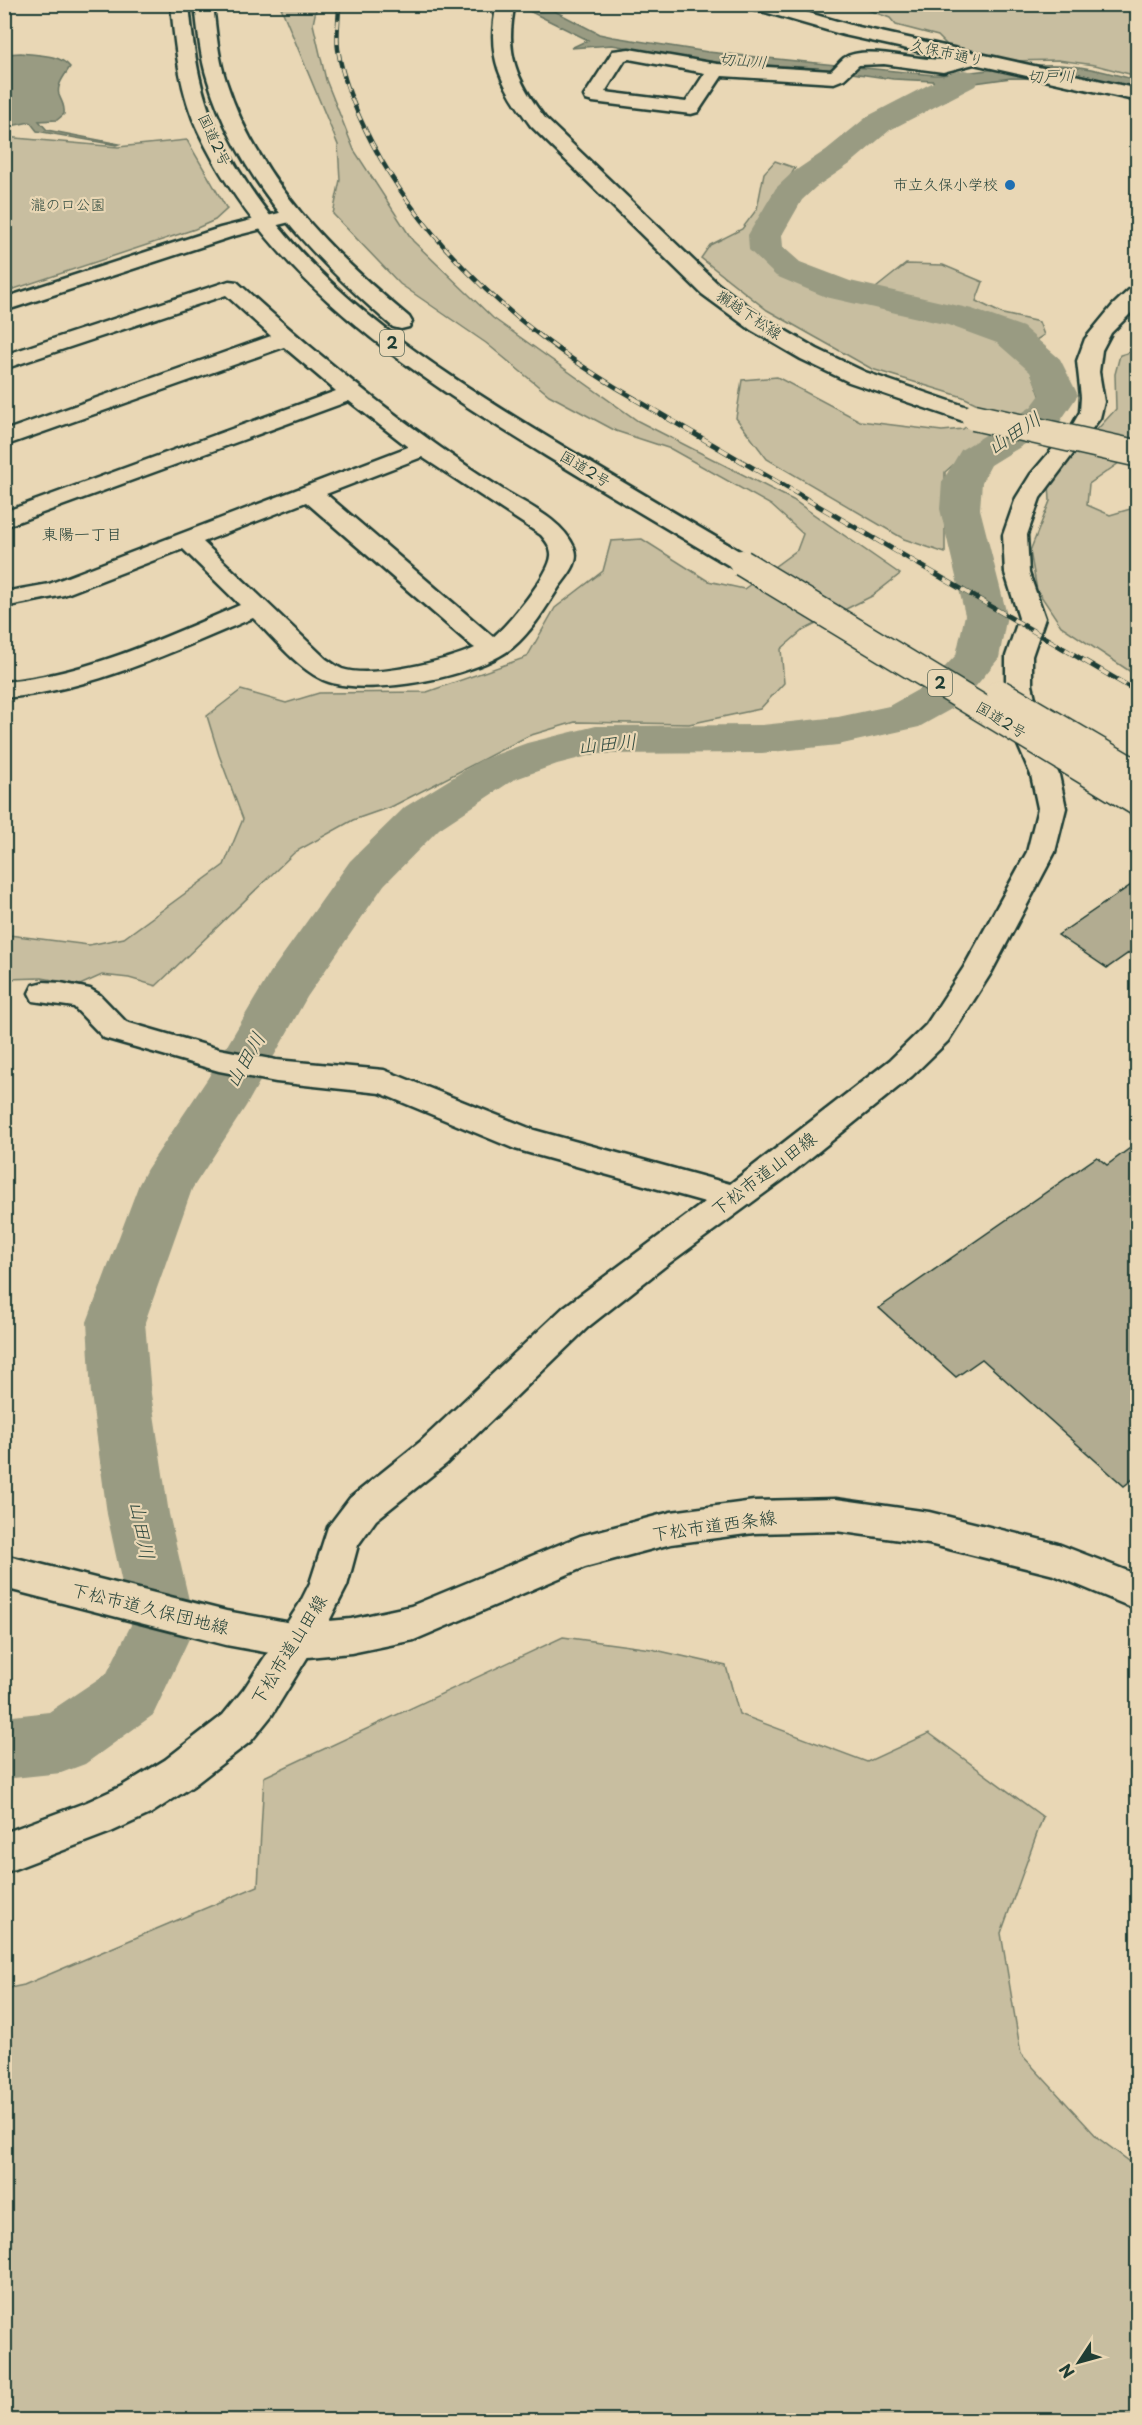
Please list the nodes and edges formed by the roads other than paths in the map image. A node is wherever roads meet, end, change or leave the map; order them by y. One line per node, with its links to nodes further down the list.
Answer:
1 (180, 4): 9 (main road, 国道2号 / 2)
2 (204, 4): 8 (main road, 国道2号 / 2)
3 (757, 4): 5 (main road, 久保市通り)
4 (506, 5): 18 (main road, 獺越下松線, bridge)
5 (972, 58): 6 (main road); 7 (main road, 久保市通り)
6 (717, 70): 6 (main road)
7 (1137, 95)
8 (291, 216): 9 (main road); 12 (main road, 国道2号 / 2)
9 (264, 222): 11 (main road); 23 (main road, 国道2号 / 2)
10 (1137, 294): 31 (main road, 下松市道山田線)
11 (4, 305)
12 (416, 335)
13 (285, 339): 14 (main road); 15 (main road); 16 (main road)
14 (4, 362)
15 (351, 393): 17 (main road); 21 (main road)
16 (4, 439)
17 (425, 448): 20 (main road); 26 (main road)
18 (1136, 453)
19 (610, 461): 23 (main road, 国道2号 / 2)
20 (310, 493): 22 (main road); 26 (main road)
21 (4, 520)
22 (187, 540): 24 (main road); 25 (main road)
23 (752, 557): 28 (main road, 国道2号 / 2, bridge); 29 (main road, 国道2号 / 2, bridge)
24 (4, 600)
25 (257, 607): 26 (main road); 27 (main road)
26 (494, 648)
27 (4, 690)
28 (1137, 774)
29 (1137, 803)
30 (44, 993): 31 (main road)
31 (735, 1198): 34 (main road, 下松市道山田線)
32 (16, 1575): 34 (main road, 下松市道久保団地線)
33 (1137, 1593): 34 (main road, 下松市道西条線)
34 (297, 1641): 35 (main road, 下松市道山田線)
35 (4, 1853)

